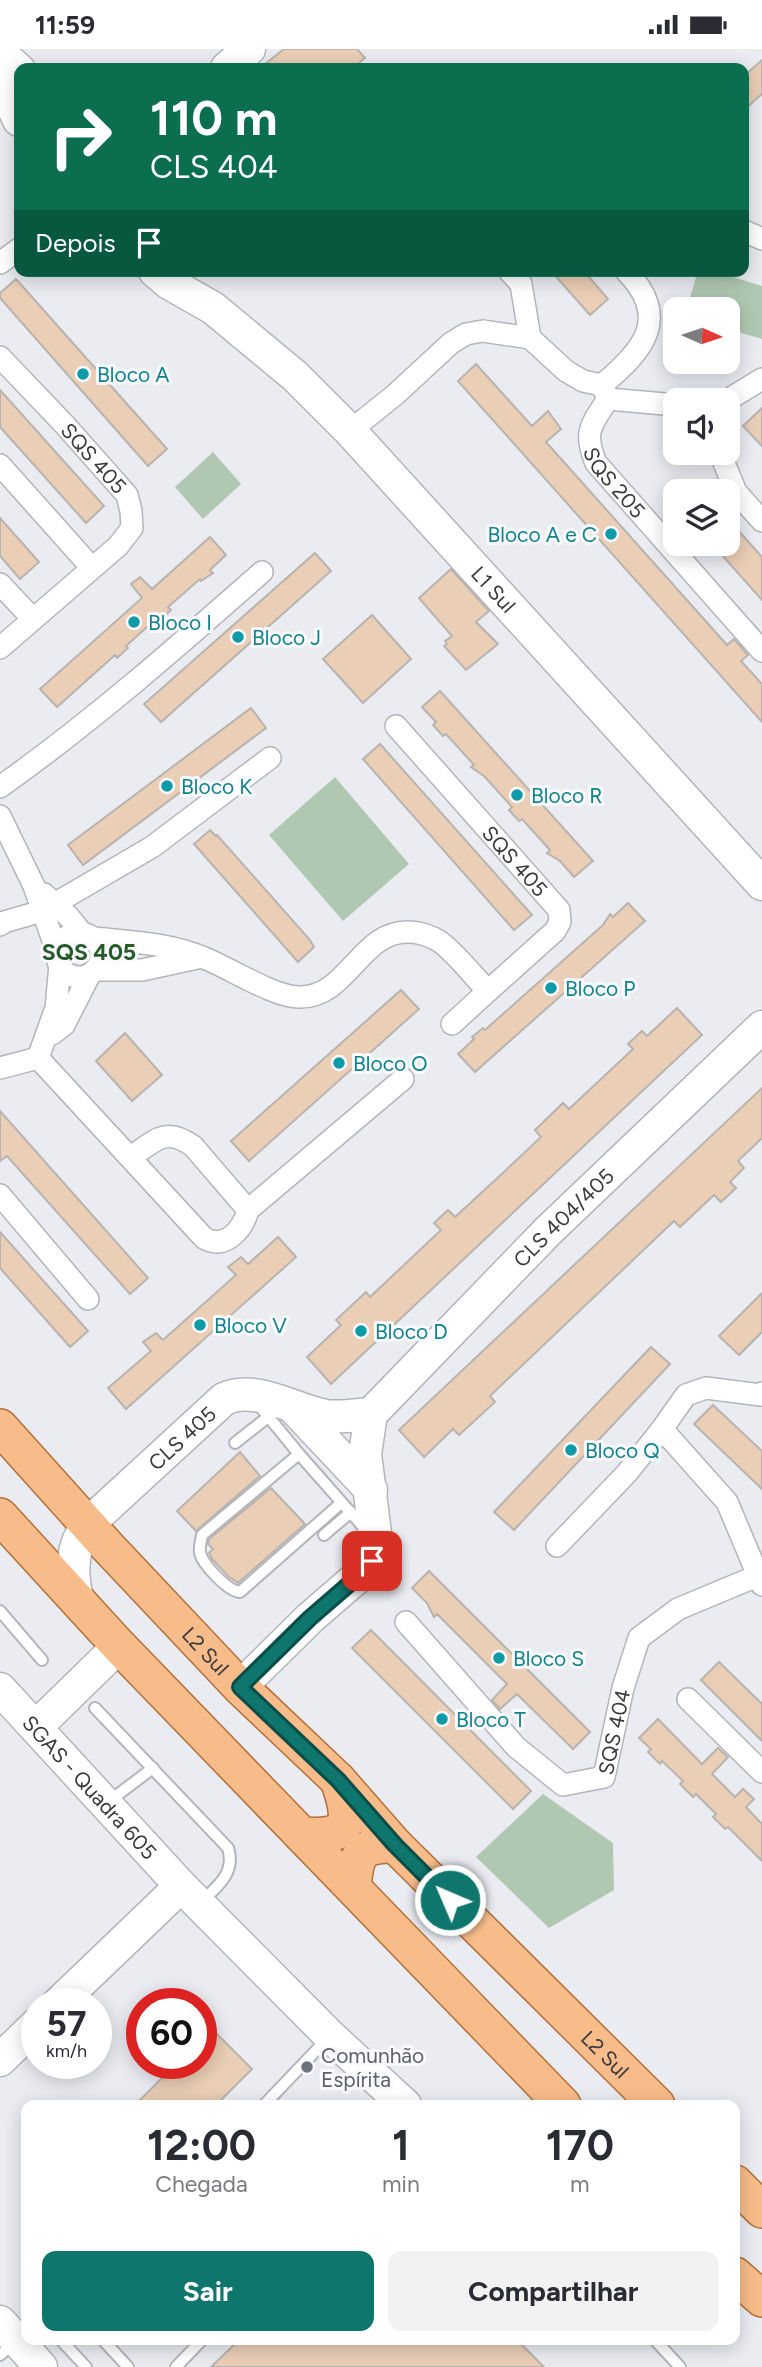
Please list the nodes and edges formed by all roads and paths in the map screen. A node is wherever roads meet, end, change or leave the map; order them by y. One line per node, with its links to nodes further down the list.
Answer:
1 (249, 49): 3 (street)
2 (0, 53): 4 (street)
3 (234, 63)
4 (14, 66)
5 (0, 78): 6 (street)
6 (14, 109)
7 (162, 277): 11 (street, L1 Sul)
8 (196, 277): 11 (street, L1 Sul)
9 (514, 277): 12 (street)
10 (630, 277): 15 (street, SQS 205)
11 (214, 308): 18 (street, L1 Sul)
12 (530, 338): 15 (street); 18 (street)
13 (0, 357): 22 (street, SQS 405)
14 (762, 379): 16 (street)
15 (605, 392): 17 (street); 27 (street, SQS 205)
16 (740, 392)
17 (663, 403)
18 (350, 431): 32 (street, L1 Sul)
19 (0, 465): 22 (street)
20 (725, 465): 21 (street)
21 (762, 521)
22 (92, 568): 25 (street, SQS 405)
23 (262, 572): 30 (street)
24 (0, 584): 25 (street)
25 (33, 619): 26 (street, SQS 405)
26 (0, 647)
27 (762, 650)
28 (396, 726): 39 (street, SQS 405)
29 (270, 758): 33 (street)
30 (0, 787)
31 (0, 815): 33 (street)
32 (762, 884)
33 (48, 907): 34 (street); 35 (street); 37 (street)
34 (0, 925)
35 (88, 936): 36 (street); 37 (street); 38 (street)
36 (202, 957): 38 (street); 39 (street)
37 (59, 958): 38 (street); 42 (street)
38 (92, 972): 42 (street)
39 (488, 991): 40 (street, SQS 405)
40 (452, 1024)
41 (762, 1027): 51 (street, CLS 404/405)
42 (42, 1049): 43 (street); 45 (street)
43 (0, 1068)
44 (403, 1079): 47 (street)
45 (131, 1157): 47 (street); 47 (street)
46 (0, 1195): 48 (street)
47 (248, 1210)
48 (88, 1299)
49 (762, 1393): 53 (street)
50 (271, 1406): 51 (street); 54 (lane); 55 (lane); 56 (street); 59 (street, CLS 405)
51 (371, 1414): 56 (street)
52 (0, 1427): 59 (main road, L2 Sul)
53 (662, 1429): 61 (street); 62 (street, SQS 404)
54 (235, 1443)
55 (299, 1454): 57 (lane); 57 (lane)
56 (361, 1501): 57 (lane); 60 (lane); 68 (street)
57 (341, 1503)
58 (0, 1516): 63 (main road)
59 (88, 1524): 63 (street, CLS 405); 68 (main road, L2 Sul)
60 (324, 1535)
61 (557, 1546)
62 (759, 1580): 65 (street, SQS 404)
63 (78, 1601): 66 (main road)
64 (0, 1611): 67 (lane)
65 (406, 1622)
66 (119, 1646): 72 (street); 77 (main road)
67 (42, 1660)
68 (240, 1687): 75 (main road, L2 Sul)
69 (0, 1689): 72 (street, SGAS - Quadra 605)
70 (688, 1699): 74 (street)
71 (95, 1708): 73 (lane)
72 (36, 1727): 76 (street, SGAS - Quadra 605)
73 (153, 1768): 76 (lane); 80 (lane)
74 (762, 1772)
75 (338, 1780): 77 (main road); 78 (main road, L2 Sul)
76 (106, 1804): 80 (street, SGAS - Quadra 605)
77 (302, 1835): 79 (main road)
78 (395, 1845): 79 (main road); 88 (main road, L2 Sul)
79 (353, 1886): 87 (main road)
80 (190, 1895): 81 (street); 82 (street, SGAS - Quadra 605)
81 (77, 1988)
82 (330, 2036): 85 (lane); 86 (street, SGAS - Quadra 605)
83 (21, 2040): 84 (street)
84 (0, 2060)
85 (269, 2100)
86 (400, 2100)
87 (558, 2100)
88 (652, 2100)
89 (740, 2188): 90 (main road)
90 (762, 2210)
91 (740, 2279): 92 (main road)
92 (762, 2299)
93 (11, 2338): 98 (street)
94 (66, 2345): 99 (lane)
95 (108, 2345): 100 (lane)
96 (197, 2345): 101 (lane)
97 (660, 2345): 102 (lane)
98 (41, 2367)
99 (86, 2367)
100 (128, 2367)
101 (176, 2367)
102 (680, 2367)

